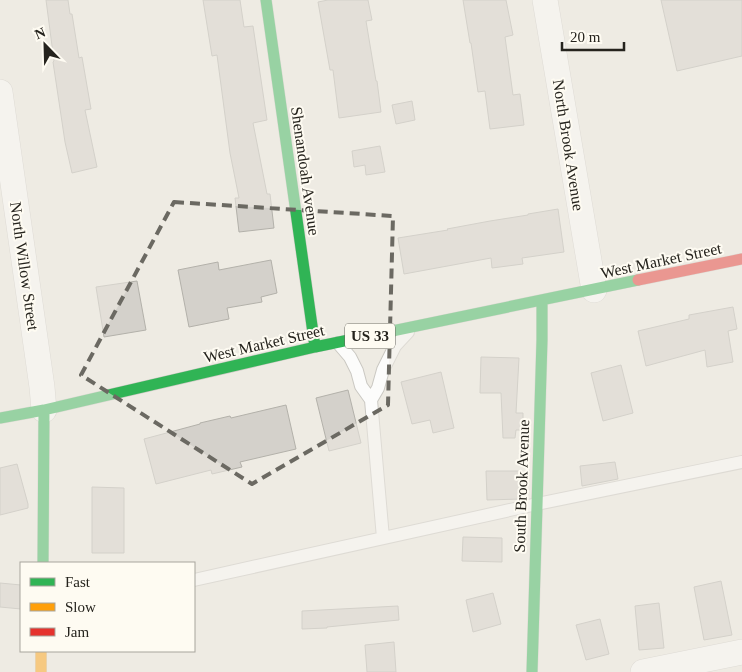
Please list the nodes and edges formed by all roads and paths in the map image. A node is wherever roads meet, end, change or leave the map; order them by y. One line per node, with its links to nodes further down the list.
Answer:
1 (266, 0): 9 (street, Shenandoah Avenue)
2 (545, 0): 5 (street, North Brook Avenue)
3 (0, 92): 11 (street, North Willow Street)
4 (742, 259): 5 (street, West Market Street / US 33)
5 (594, 290): 6 (street, West Market Street / US 33)
6 (542, 301): 7 (street, West Market Street / US 33); 14 (street, South Brook Avenue)
7 (414, 326): 8 (street, West Market Street / US 33); 10 (lane)
8 (338, 342): 9 (street, West Market Street / US 33); 10 (lane)
9 (315, 347): 11 (street, West Market Street / US 33)
10 (371, 400): 15 (lane)
11 (44, 410): 12 (street, West Market Street / US 33); 16 (street)
12 (0, 418)
13 (742, 462): 14 (lane)
14 (537, 504): 15 (lane); 21 (street, South Brook Avenue)
15 (383, 538): 17 (lane)
16 (43, 562)
17 (195, 580)
18 (41, 652): 20 (street)
19 (742, 652): 22 (street)
20 (41, 672)
21 (532, 672)
22 (643, 672)

